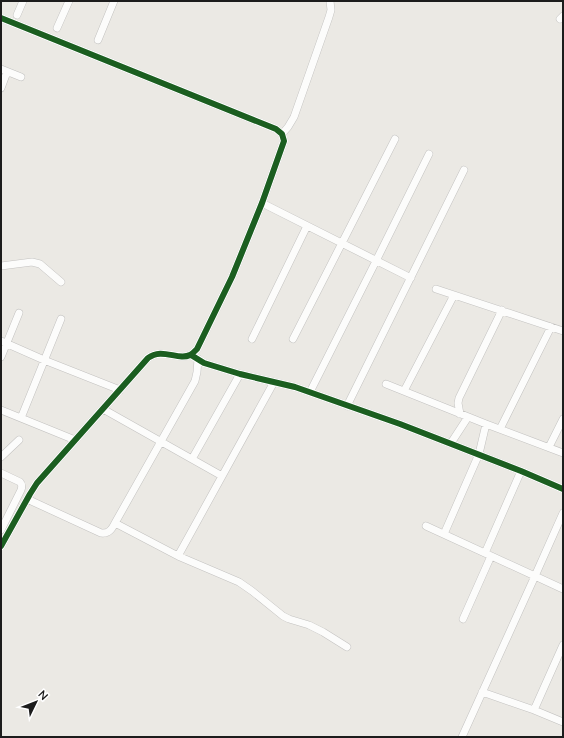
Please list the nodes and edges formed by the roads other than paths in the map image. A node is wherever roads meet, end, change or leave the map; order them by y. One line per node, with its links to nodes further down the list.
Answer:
1 (23, 1): 5 (street)
2 (69, 1): 7 (street)
3 (114, 1): 8 (street)
4 (330, 1): 12 (street)
5 (17, 15)
6 (1, 18): 12 (street)
7 (57, 28)
8 (98, 40)
9 (4, 70): 10 (street); 11 (street)
10 (21, 77)
11 (1, 88)
12 (282, 134): 16 (street)
13 (395, 139): 18 (street)
14 (429, 154): 19 (street)
15 (464, 170): 21 (street)
16 (262, 203): 17 (street); 33 (street)
17 (307, 226): 18 (street); 30 (street)
18 (341, 243): 19 (street); 31 (street)
19 (376, 261): 21 (street); 42 (street)
20 (1, 266): 22 (street)
21 (411, 278): 43 (street)
22 (61, 282)
23 (436, 288): 24 (street)
24 (454, 295): 25 (street); 41 (street)
25 (502, 310): 28 (street); 46 (street)
26 (18, 313): 32 (street)
27 (61, 319): 36 (street)
28 (552, 327): 29 (street); 51 (street)
29 (563, 331)
30 (252, 339)
31 (293, 339)
32 (4, 342): 34 (street); 36 (street)
33 (191, 355): 35 (street); 40 (street)
34 (1, 357)
35 (198, 359): 37 (street); 54 (street)
36 (44, 360): 40 (street); 48 (street)
37 (240, 374): 38 (street); 60 (street)
38 (274, 382): 42 (street); 63 (street)
39 (386, 384): 41 (street)
40 (120, 390): 44 (street)
41 (404, 391): 46 (street)
42 (310, 392): 43 (street)
43 (347, 406): 55 (street)
44 (103, 409): 53 (street); 54 (street)
45 (1, 410): 48 (street)
46 (460, 414): 47 (street)
47 (468, 417): 50 (street); 55 (street)
48 (21, 418): 53 (street)
49 (563, 419): 56 (street)
50 (486, 424): 51 (street); 58 (street)
51 (500, 429): 56 (street)
52 (19, 440): 59 (street)
53 (75, 440): 65 (street)
54 (161, 442): 60 (street); 67 (street)
55 (451, 443): 58 (street)
56 (549, 448): 57 (street)
57 (563, 453)
58 (479, 454): 61 (street); 70 (street)
59 (1, 457)
60 (192, 459): 63 (street)
61 (521, 471): 64 (street); 72 (street)
62 (1, 474): 69 (street)
63 (222, 476): 73 (street)
64 (563, 489)
65 (27, 499): 67 (street); 71 (street)
66 (563, 513): 74 (street)
67 (115, 523): 73 (street)
68 (426, 526): 70 (street)
69 (1, 529)
70 (444, 534): 72 (street)
71 (1, 546)
72 (488, 554): 74 (street); 76 (street)
73 (178, 556): 78 (street)
74 (535, 576): 75 (street); 79 (street)
75 (563, 589)
76 (463, 619)
77 (563, 646): 80 (street)
78 (347, 647)
79 (482, 692): 80 (street); 82 (street)
80 (534, 710): 81 (street)
81 (563, 722)
82 (462, 737)

